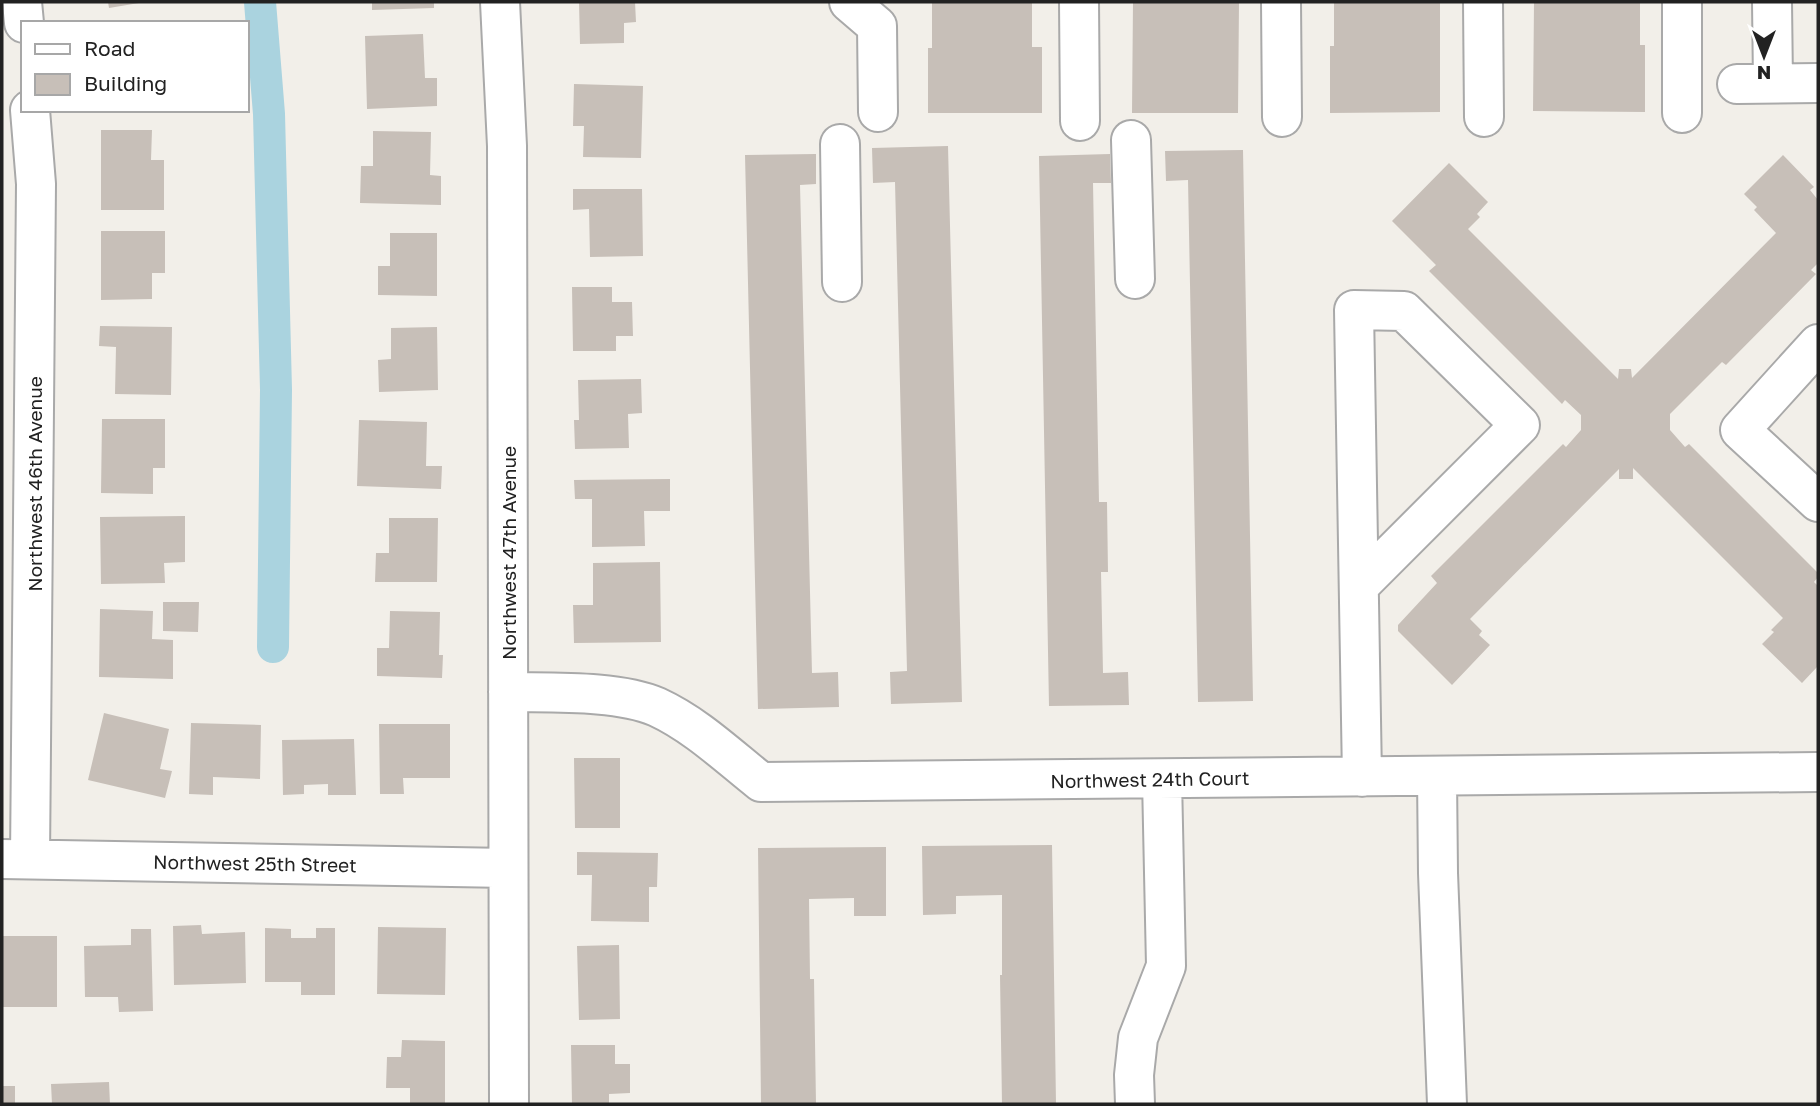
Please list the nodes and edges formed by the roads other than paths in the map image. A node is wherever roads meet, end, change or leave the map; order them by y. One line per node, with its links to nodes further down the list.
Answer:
1 (22, 2): 9 (street)
2 (500, 2): 26 (street, Northwest 47th Avenue)
3 (1079, 2): 16 (street)
4 (1281, 2): 14 (street)
5 (1483, 2): 15 (street)
6 (1682, 2): 13 (street)
7 (1772, 2): 10 (street)
8 (872, 10): 12 (street)
9 (24, 21)
10 (1818, 83)
11 (30, 112): 19 (street, Northwest 46th Avenue)
12 (878, 112)
13 (1682, 113)
14 (1282, 117)
15 (1484, 117)
16 (1080, 121)
17 (1131, 140): 20 (street)
18 (840, 144): 21 (street)
19 (19, 184): 24 (street, Northwest 46th Avenue)
20 (1135, 279)
21 (842, 282)
22 (1818, 344): 23 (street)
23 (1818, 502)
24 (18, 522): 31 (street, Northwest 46th Avenue)
25 (1359, 586): 25 (street); 28 (street)
26 (508, 692): 30 (street, Northwest 24th Court); 32 (street, Northwest 47th Avenue)
27 (1818, 772): 29 (street, Northwest 24th Court)
28 (1362, 777): 29 (street, Northwest 24th Court); 30 (street, Northwest 24th Court)
29 (1437, 777): 35 (street)
30 (1162, 779): 34 (street)
31 (16, 859): 32 (street, Northwest 25th Street)
32 (508, 868): 33 (street, Northwest 47th Avenue)
33 (509, 1104)
34 (1135, 1104)
35 (1447, 1104)

